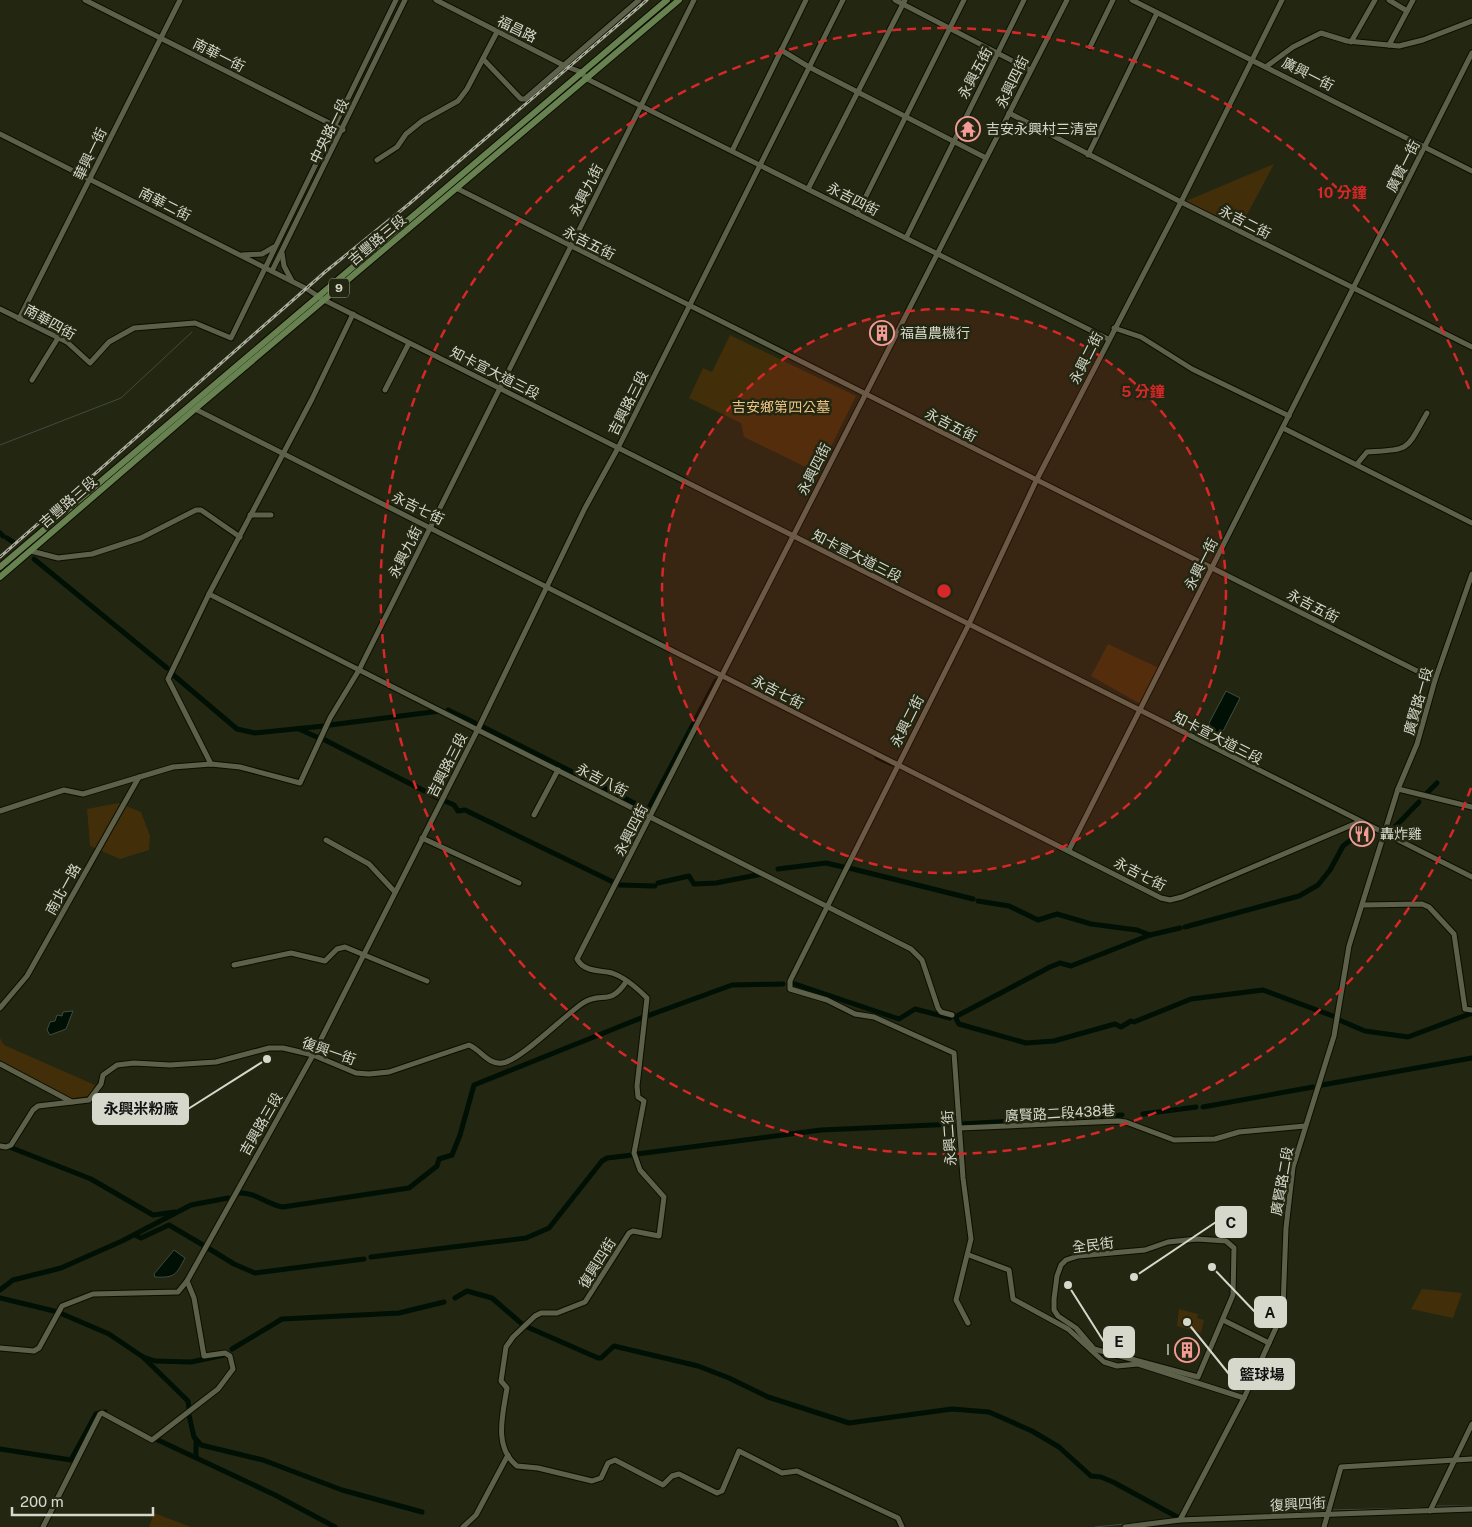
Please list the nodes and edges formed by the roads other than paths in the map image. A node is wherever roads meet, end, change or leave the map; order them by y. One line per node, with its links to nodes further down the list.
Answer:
1 (85, 0): 28 (street, 南華一街)
2 (180, 0): 28 (street, 華興一街)
3 (396, 0): 47 (street, 中央路一段)
4 (405, 0): 48 (street, 中央路一段)
5 (436, 0): 27 (street, 福昌路)
6 (639, 0): 37 (street)
7 (667, 0): 41 (main road, 吉豐路三段 / 9)
8 (679, 0): 42 (main road, 吉豐路三段 / 9)
9 (694, 0): 44 (street, 永興九街)
10 (806, 0): 32 (street)
11 (843, 0): 39 (street, 吉興路三段)
12 (895, 0): 22 (street)
13 (964, 0): 26 (street)
14 (1024, 0): 33 (street, 永興五街)
15 (1067, 0): 40 (street, 永興四街)
16 (1113, 0): 31 (street)
17 (1132, 0): 24 (street, 廣興一街)
18 (1282, 0): 35 (street, 永興二街)
19 (1375, 0): 29 (street)
20 (1389, 0): 23 (street)
21 (1413, 0): 23 (street)
22 (904, 2): 26 (street); 43 (street)
23 (1408, 11): 30 (street)
24 (1157, 13): 35 (street, 廣興一街); 53 (street)
25 (1472, 21): 30 (street)
26 (950, 28): 33 (street); 46 (street)
27 (497, 32): 36 (street); 37 (street, 福昌路)
28 (160, 38): 47 (street, 南華一街); 58 (street, 華興一街)
29 (1352, 42): 30 (street); 38 (street)
30 (1389, 45)
31 (1090, 47)
32 (781, 50): 39 (street); 52 (street)
33 (998, 53): 40 (street); 50 (street, 永興五街)
34 (1472, 53): 51 (street, 廣賢一街)
35 (1252, 59): 38 (street, 廣興一街); 61 (street, 永興二街)
36 (483, 60): 37 (street); 55 (street)
37 (565, 66): 41 (street, 福昌路)
38 (1267, 66): 51 (street, 廣興一街)
39 (809, 68): 43 (street); 56 (street, 吉興路三段)
40 (1030, 70): 45 (street, 永興四街)
41 (581, 72): 42 (street, 福昌路); 73 (main road, 吉豐路三段 / 9)
42 (587, 79): 44 (street, 永吉四街); 59 (main road, 吉豐路三段 / 9)
43 (859, 93): 46 (street); 60 (street)
44 (642, 105): 52 (street, 永吉四街); 64 (street, 永興九街)
45 (1010, 114): 53 (street, 永吉二街); 54 (street, 永興四街)
46 (906, 117): 50 (street); 62 (street)
47 (335, 126): 48 (street, 南華一街); 65 (street, 中央路一段)
48 (343, 130): 66 (street, 中央路一段)
49 (0, 134): 58 (street, 南華二街)
50 (953, 141): 54 (street); 63 (street, 永興五街)
51 (1425, 147): 57 (street, 廣興一街); 72 (street, 廣賢一街)
52 (732, 151): 56 (street, 永吉四街)
53 (1088, 155): 61 (street, 永吉二街)
54 (984, 158): 67 (street, 永興四街)
55 (378, 160)
56 (760, 165): 60 (street, 永吉四街); 74 (street, 吉興路三段)
57 (1472, 171)
58 (90, 180): 68 (street, 南華二街); 77 (street, 華興一街)
59 (458, 189): 64 (street, 永吉五街); 73 (main road, 吉豐路三段 / 9)
60 (808, 189): 62 (street, 永吉四街)
61 (1181, 202): 72 (street, 永吉二街); 78 (street, 永興二街)
62 (857, 214): 63 (street, 永吉四街)
63 (906, 238): 67 (street, 永吉四街)
64 (570, 246): 74 (street, 永吉五街); 84 (street, 永興九街)
65 (275, 247): 68 (street); 69 (street, 中央路一段)
66 (282, 253): 70 (street, 中央路一段); 71 (street)
67 (936, 253): 80 (street, 永吉四街); 86 (street, 永興四街)
68 (241, 255): 69 (street, 南華二街)
69 (264, 268): 70 (street, 南華二街); 79 (street, 南華四街)
70 (272, 272): 71 (street, 南華二街)
71 (293, 282): 73 (street, 南華二街)
72 (1353, 288): 82 (street, 永吉二街); 89 (street, 永興一街)
73 (321, 298): 76 (street, 知卡宣大道三段); 87 (main road, 吉豐路三段 / 9); 99 (main road, 吉豐路三段 / 9)
74 (689, 306): 86 (street, 永吉五街); 91 (street, 吉興路三段)
75 (0, 308): 77 (street, 南華四街)
76 (353, 314): 81 (street, 知卡宣大道三段); 92 (street)
77 (19, 318): 79 (street, 南華四街)
78 (1114, 328): 80 (street, 永興二街); 89 (street)
79 (58, 338): 83 (street)
80 (1108, 339): 94 (street, 永興二街)
81 (409, 343): 84 (street, 知卡宣大道三段); 85 (street)
82 (1472, 347)
83 (32, 380)
84 (500, 388): 91 (street, 知卡宣大道三段); 98 (street, 永興九街)
85 (385, 390)
86 (864, 394): 94 (street, 永吉五街); 100 (street, 永興四街)
87 (195, 409): 92 (street, 永吉七街); 102 (main road, 吉豐路三段 / 9)
88 (1426, 414): 93 (street)
89 (1289, 416): 90 (street, 永興一街)
90 (1283, 428): 93 (street); 105 (street, 永興一街)
91 (618, 448): 100 (street, 知卡宣大道三段); 108 (street, 吉興路三段)
92 (283, 454): 96 (street); 98 (street, 永吉七街)
93 (1357, 464): 97 (street)
94 (1036, 481): 105 (street, 永吉五街); 110 (street, 永興二街)
95 (271, 514): 96 (street)
96 (250, 515): 101 (street)
97 (1472, 523)
98 (431, 527): 108 (street, 永吉七街); 111 (street, 永興九街)
99 (36, 536): 102 (main road); 104 (main road, 吉豐路三段 / 9)
100 (792, 536): 110 (street, 知卡宣大道三段); 112 (street, 永興四街)
101 (240, 537): 103 (street); 109 (street)
102 (43, 541): 103 (main road, 吉豐路三段 / 9)
103 (31, 551): 107 (main road, 吉豐路三段 / 9)
104 (0, 567)
105 (1212, 568): 113 (street, 永吉五街); 114 (street, 永興一街)
106 (1472, 574): 113 (street, 廣賢路一段)
107 (0, 577)
108 (548, 586): 112 (street, 永吉七街); 115 (street, 吉興路三段)
109 (209, 594): 111 (street, 永吉八街); 116 (street)
110 (969, 624): 114 (street, 知卡宣大道三段); 117 (street, 永興二街)
111 (359, 670): 115 (street, 永吉八街); 116 (street, 永興九街)
112 (722, 676): 117 (street, 永吉七街); 124 (street, 永興四街)
113 (1435, 680): 120 (street, 廣賢路一段)
114 (1141, 711): 125 (street, 知卡宣大道三段); 129 (street, 永興一街)
115 (478, 729): 118 (street, 永吉八街); 127 (street, 吉興路三段)
116 (211, 764): 119 (street, 永興九街)
117 (897, 764): 129 (street, 永吉七街); 133 (street, 永興二街)
118 (558, 770): 123 (street); 124 (street, 永吉八街)
119 (139, 777): 122 (street, 永興九街); 140 (street, 南北一路)
120 (1398, 790): 121 (street); 126 (street, 廣賢路一段)
121 (1472, 807)
122 (0, 811)
123 (534, 815)
124 (651, 817): 133 (street, 永吉八街); 135 (street, 永興四街)
125 (1359, 822): 126 (street, 知卡宣大道三段); 129 (street, 永吉七街)
126 (1386, 834): 130 (street, 知卡宣大道三段); 134 (street, 廣賢路二段)
127 (422, 838): 131 (street); 132 (street, 吉興路三段)
128 (326, 840): 132 (street)
129 (1069, 850)
130 (1472, 877)
131 (519, 883)
132 (395, 892): 136 (street, 吉興路三段)
133 (827, 905): 142 (street, 永吉八街); 147 (street, 永興二街)
134 (1363, 905): 141 (street); 146 (street, 廣賢路二段)
135 (583, 949): 139 (street, 復興四街)
136 (364, 954): 137 (street); 138 (street); 143 (street, 吉興路三段)
137 (234, 965)
138 (427, 981)
139 (626, 982): 143 (street, 復興一街); 157 (street, 復興四街)
140 (0, 1008)
141 (1472, 1010)
142 (952, 1015)
143 (313, 1055): 145 (street, 復興一街); 150 (street, 吉興路三段)
144 (0, 1064): 145 (street)
145 (72, 1102): 148 (street, 復興一街)
146 (1305, 1126): 147 (street, 廣賢路二段438巷); 153 (street, 廣賢路二段)
147 (960, 1128): 149 (street, 永興二街)
148 (0, 1146)
149 (969, 1255): 152 (street, 永興二街); 155 (street)
150 (187, 1281): 154 (street); 164 (street)
151 (1223, 1320): 151 (street, 全民街); 153 (street)
152 (968, 1323)
153 (1269, 1343): 155 (street, 廣賢路二段)
154 (0, 1348)
155 (1244, 1398): 163 (street, 廣賢路二段)
156 (1472, 1424): 159 (street)
157 (508, 1455): 165 (street); 166 (street)
158 (1472, 1459): 159 (street)
159 (1453, 1460): 161 (street); 162 (street)
160 (1472, 1509): 161 (street, 復興四街)
161 (1430, 1510): 162 (street, 復興四街)
162 (1328, 1514): 163 (street, 復興四街); 168 (street)
163 (1180, 1520): 167 (street, 復興四街)
164 (43, 1527)
165 (463, 1527)
166 (902, 1527)
167 (1125, 1527)
168 (1324, 1527)

